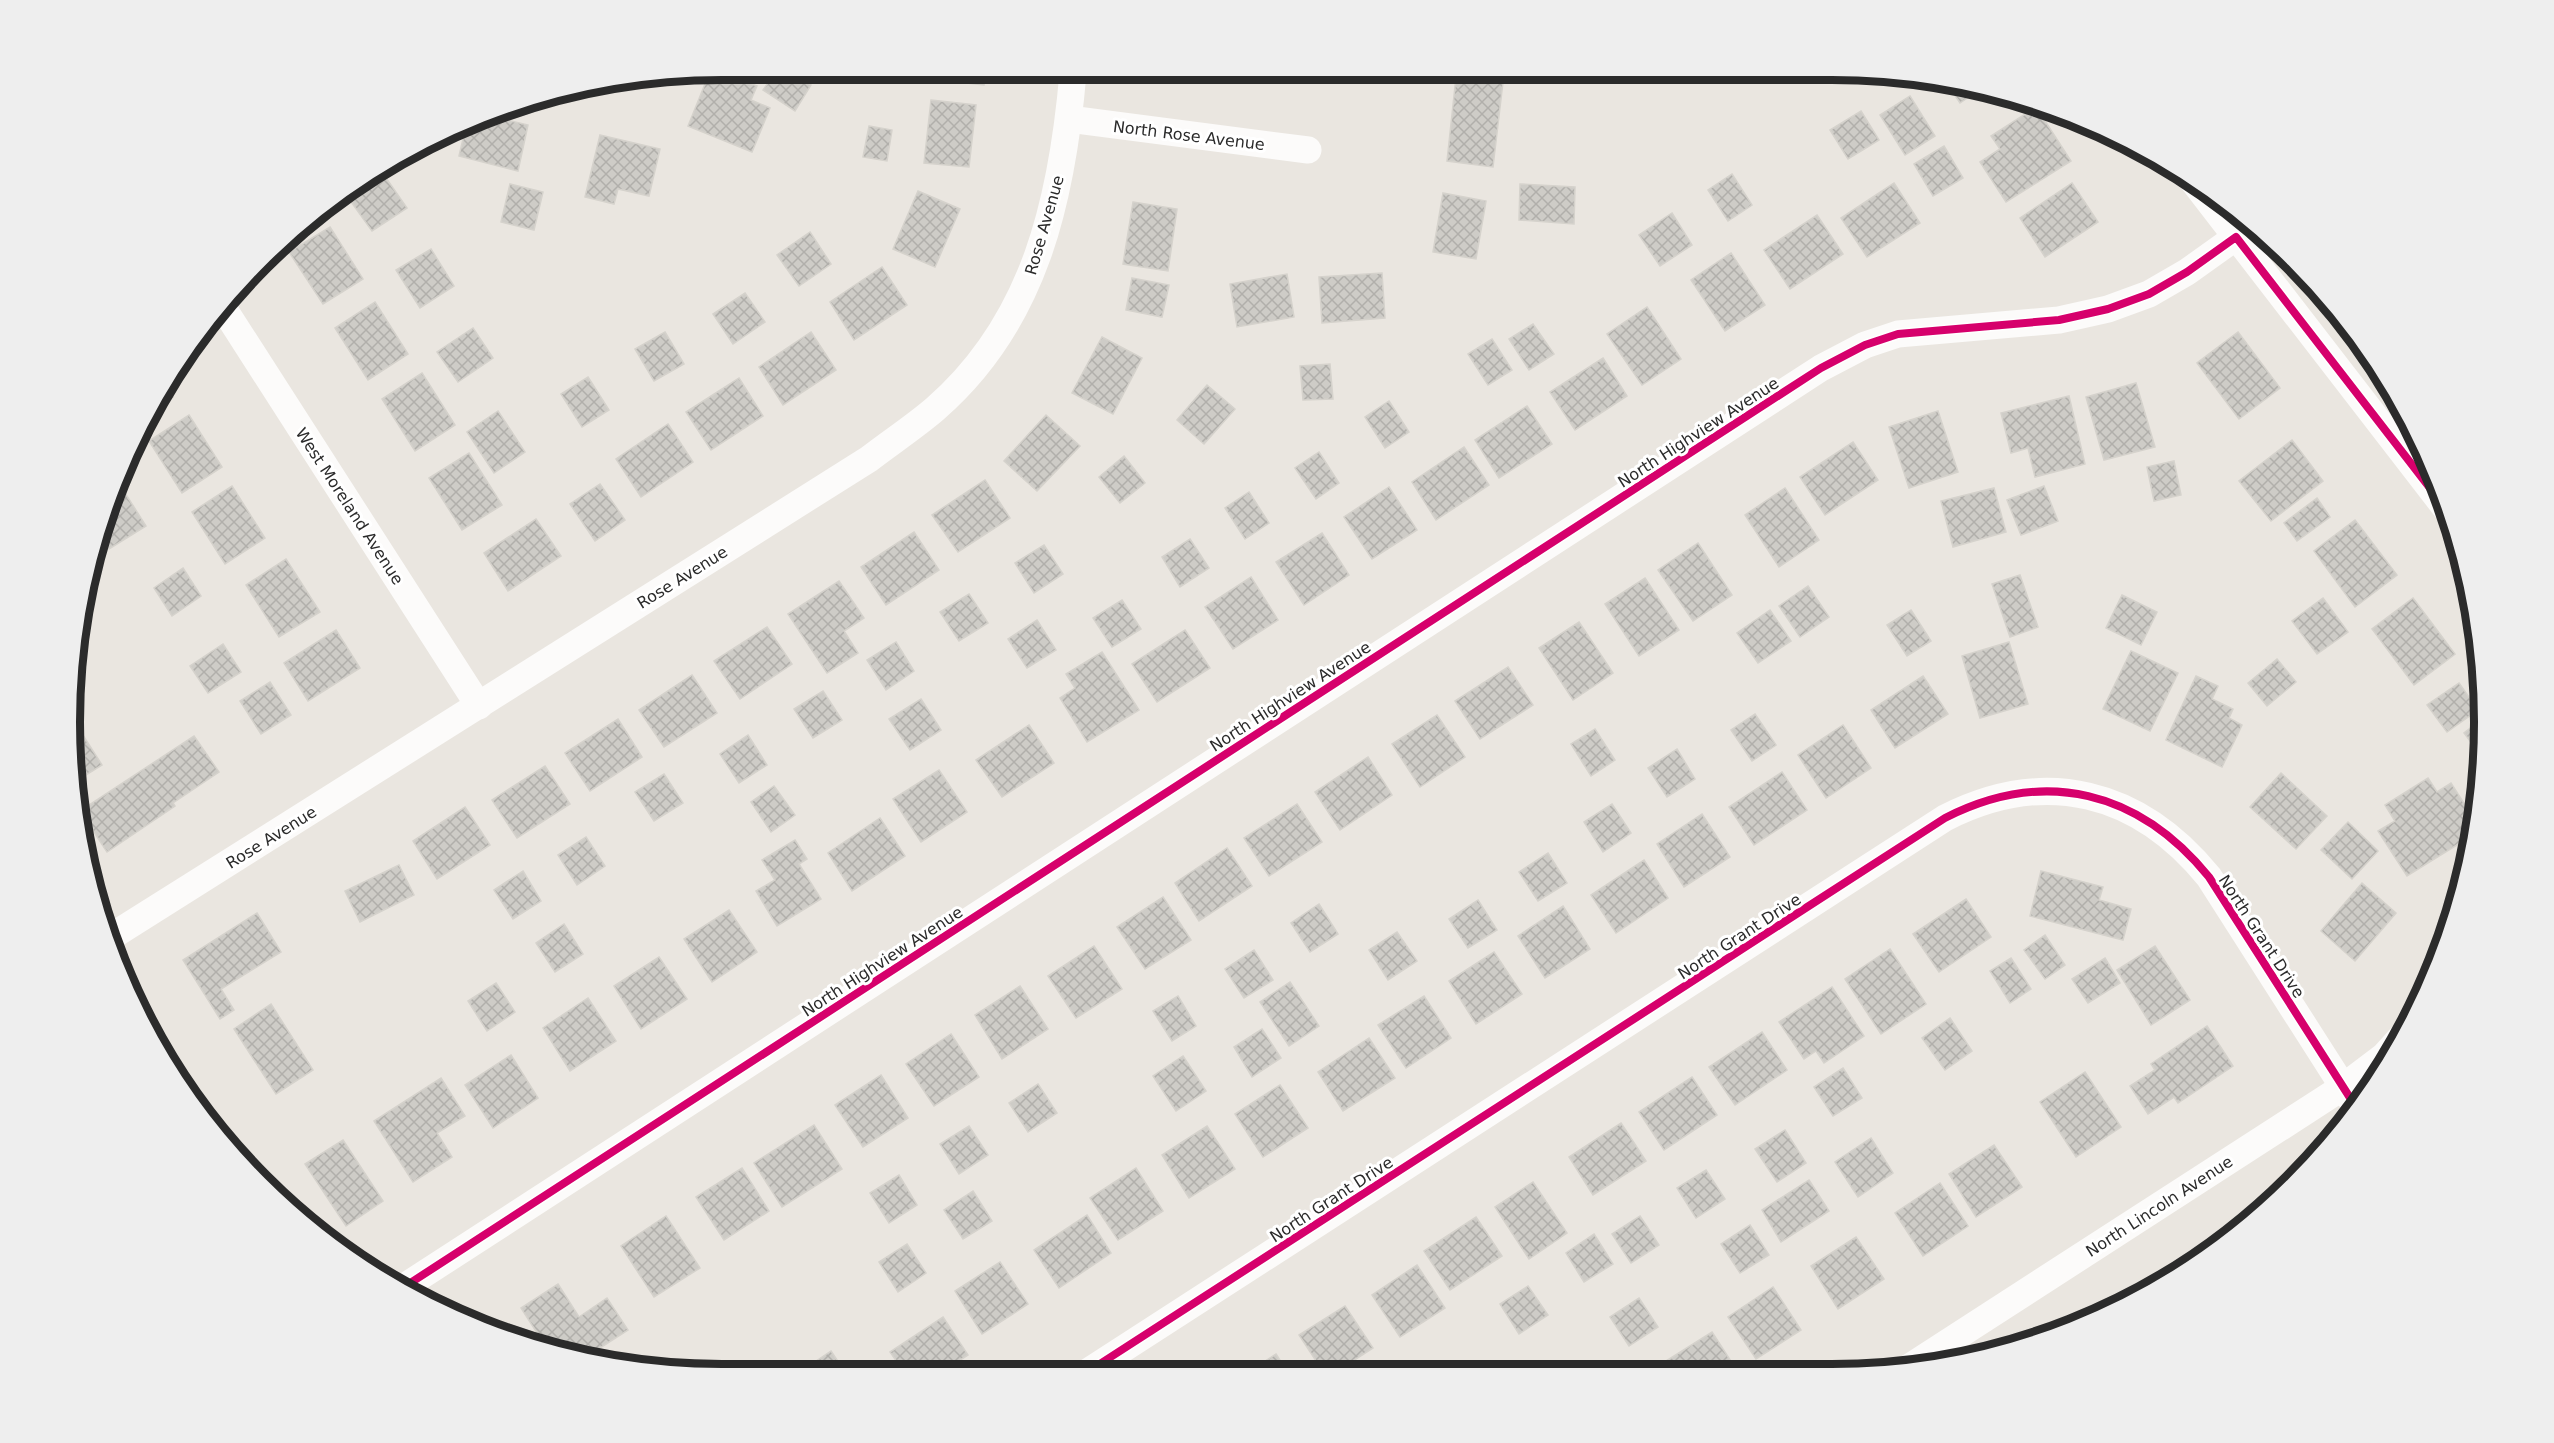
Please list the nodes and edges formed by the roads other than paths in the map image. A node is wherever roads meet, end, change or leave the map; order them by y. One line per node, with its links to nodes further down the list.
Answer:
1 (1072, 80): 2 (street, Rose Avenue)
2 (1069, 119): 3 (street, North Rose Avenue); 8 (street, Rose Avenue)
3 (1308, 150)
4 (2209, 202): 5 (street)
5 (2236, 237): 7 (street); 12 (street, North Highview Avenue)
6 (227, 313): 8 (street, West Moreland Avenue)
7 (2431, 489)
8 (479, 706): 9 (street, Rose Avenue)
9 (116, 934)
10 (2370, 1072): 11 (street, North Lincoln Avenue)
11 (2349, 1095): 13 (street, North Lincoln Avenue); 14 (street, North Grant Drive)
12 (411, 1283)
13 (1927, 1356)
14 (1100, 1364)

